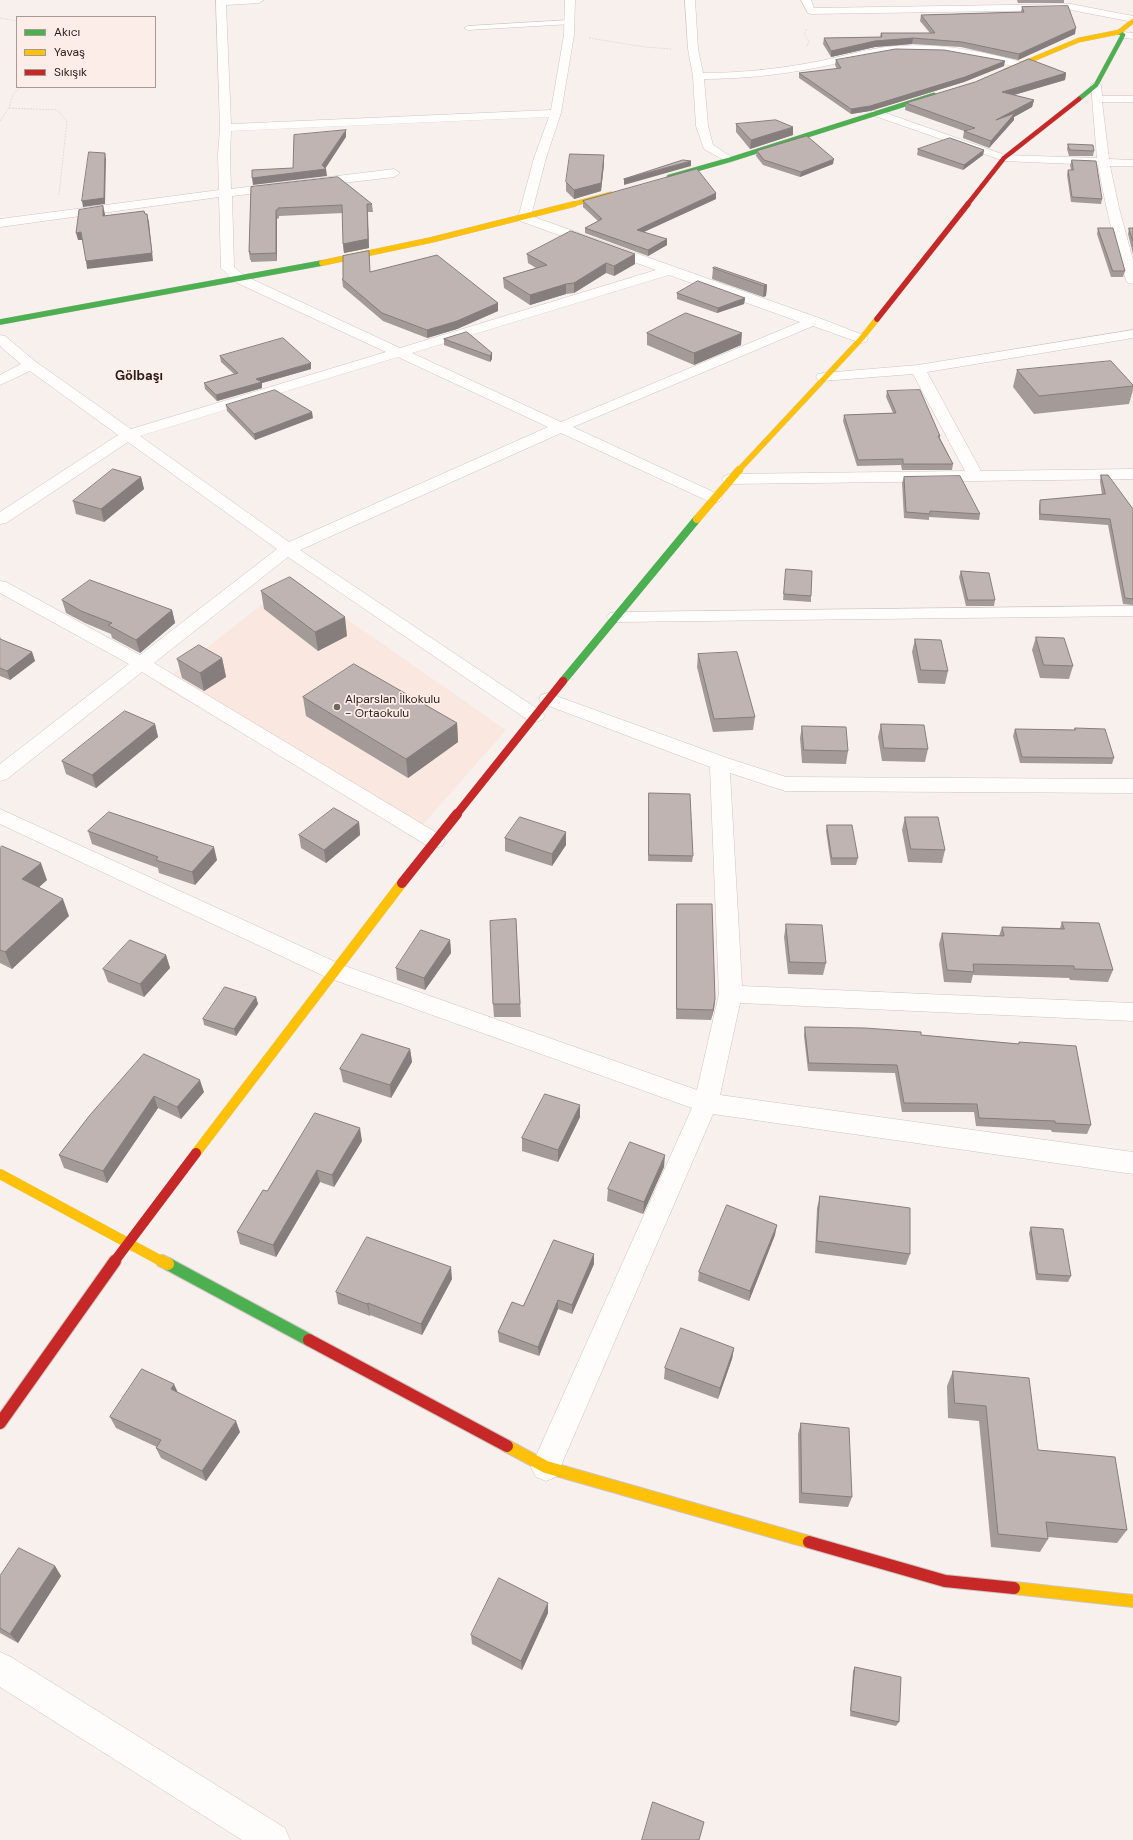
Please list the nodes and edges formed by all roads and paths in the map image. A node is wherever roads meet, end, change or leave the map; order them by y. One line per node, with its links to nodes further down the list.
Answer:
1 (259, 0): 5 (street)
2 (570, 0): 11 (street)
3 (690, 0): 15 (street)
4 (806, 0): 7 (street)
5 (221, 1): 29 (street)
6 (1070, 4): 7 (street); 9 (street)
7 (811, 11): 16 (path)
8 (0, 18): 10 (path)
9 (1133, 20): 13 (street)
10 (16, 21)
11 (569, 22): 12 (lane); 14 (street)
12 (468, 28)
13 (1125, 34): 17 (street); 20 (street)
14 (569, 35): 15 (path); 26 (street)
15 (693, 49): 19 (street)
16 (838, 59): 17 (street); 19 (street)
17 (1021, 65): 18 (street)
18 (995, 75)
19 (698, 76): 31 (street)
20 (1096, 85): 23 (street); 30 (street)
21 (21, 88): 25 (path)
22 (940, 94): 27 (street)
23 (1097, 99): 24 (street); 32 (street)
24 (1133, 99)
25 (9, 108): 28 (path); 38 (path)
26 (556, 113): 29 (street); 39 (street)
27 (876, 114): 30 (street); 31 (street)
28 (0, 121)
29 (226, 128): 37 (street)
30 (1004, 158): 32 (street); 49 (street)
31 (729, 160): 35 (street)
32 (1104, 162): 33 (street); 41 (street)
33 (1133, 163)
34 (394, 173): 37 (street)
35 (661, 180)
36 (623, 190): 39 (street)
37 (226, 193): 38 (street); 43 (street)
38 (57, 216): 40 (street)
39 (524, 218): 42 (street); 43 (street)
40 (0, 223)
41 (1129, 255): 44 (street)
42 (667, 271): 45 (street); 50 (street)
43 (240, 279): 46 (street); 50 (street)
44 (1133, 280)
45 (814, 321): 49 (street); 55 (street)
46 (0, 322)
47 (1133, 334): 52 (street)
48 (0, 339): 51 (street)
49 (861, 339): 53 (street)
50 (398, 352): 55 (street); 56 (street)
51 (31, 365): 54 (street); 56 (street)
52 (918, 368): 53 (street); 58 (street)
53 (823, 377): 59 (street)
54 (0, 381)
55 (561, 427): 60 (street); 62 (street)
56 (128, 434): 61 (street); 62 (street)
57 (1133, 474): 58 (street)
58 (975, 475): 59 (street)
59 (730, 479): 60 (street)
60 (714, 498): 65 (street)
61 (0, 519)
62 (288, 549): 66 (street); 68 (street)
63 (0, 586): 66 (street)
64 (1133, 611): 65 (street)
65 (616, 617): 67 (street)
66 (142, 664): 70 (street); 73 (street)
67 (548, 699): 68 (street); 69 (street)
68 (535, 716): 73 (street)
69 (720, 762): 71 (street); 75 (street)
70 (0, 774)
71 (1133, 786)
72 (0, 816): 74 (street)
73 (435, 841): 74 (street)
74 (334, 971): 77 (street); 80 (street)
75 (731, 994): 76 (street); 77 (street)
76 (1133, 1012)
77 (706, 1103): 78 (street); 82 (street)
78 (1133, 1163)
79 (0, 1174): 80 (street)
80 (128, 1242): 81 (street); 82 (street)
81 (0, 1423)
82 (546, 1467): 83 (street)
83 (1133, 1601)
84 (0, 1668): 85 (street)
85 (273, 1840)

